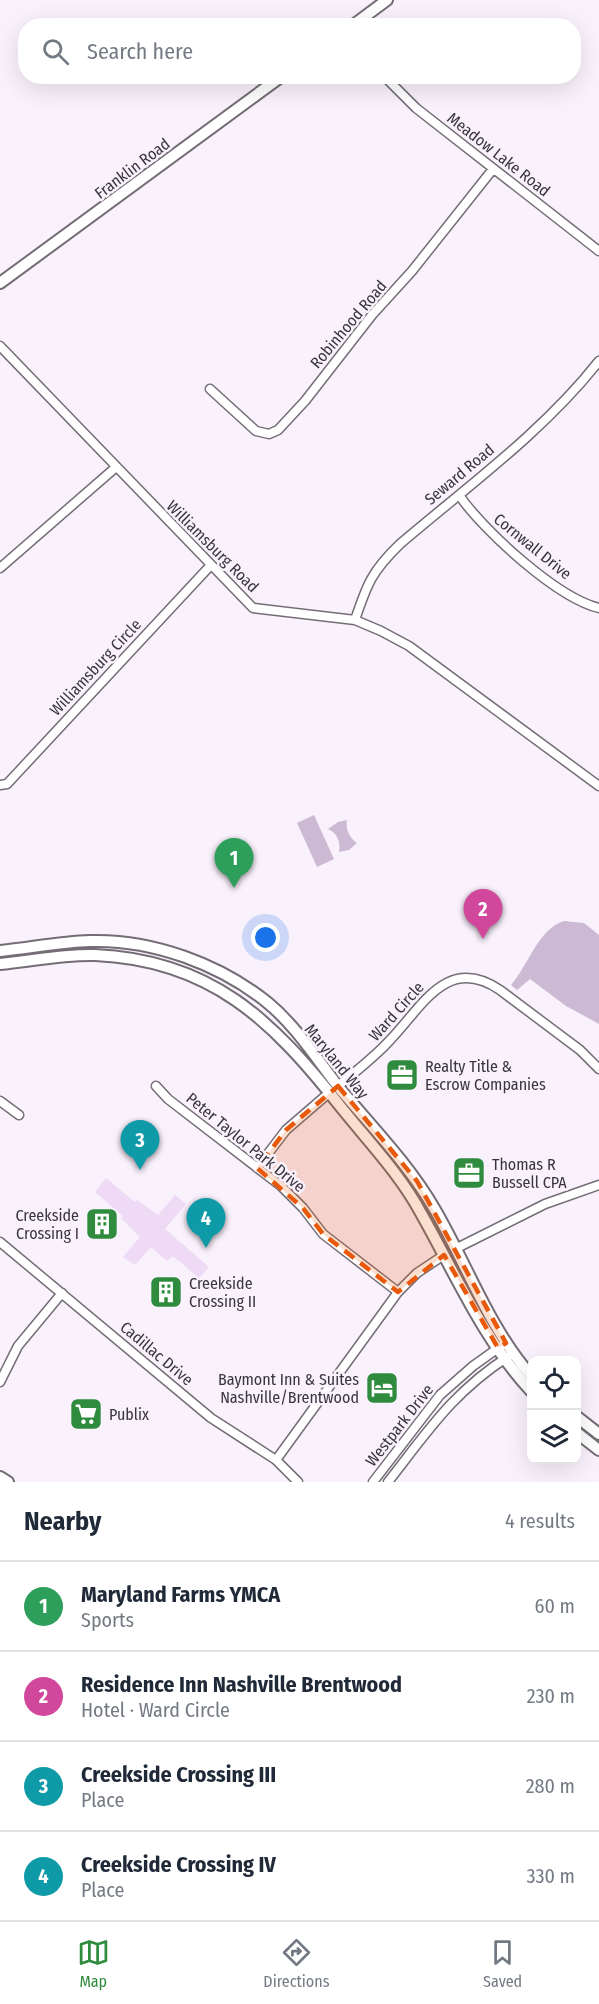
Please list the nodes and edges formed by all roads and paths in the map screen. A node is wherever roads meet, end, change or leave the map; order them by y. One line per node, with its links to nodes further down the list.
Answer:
1 (387, 0): 2 (main road)
2 (363, 18)
3 (271, 84): 7 (main road, Franklin Road)
4 (392, 84): 5 (street, Meadow Lake Road)
5 (493, 169): 6 (street, Meadow Lake Road); 10 (street, Robinhood Road)
6 (599, 251)
7 (0, 283)
8 (0, 346): 11 (street, Williamsburg Road)
9 (599, 361): 12 (street, Seward Road)
10 (210, 389)
11 (115, 468): 13 (street, Williamsburg Road); 14 (street)
12 (459, 495): 15 (street, Cornwall Drive); 16 (street, Seward Road)
13 (210, 566): 16 (street, Williamsburg Road); 17 (street, Williamsburg Circle)
14 (0, 568)
15 (599, 608)
16 (355, 620): 18 (street, Williamsburg Road)
17 (0, 785)
18 (599, 786)
19 (80, 942): 20 (main road, Maryland Way); 21 (main road, Maryland Way); 22 (main road)
20 (143, 946): 23 (main road); 25 (main road, Maryland Way)
21 (0, 951)
22 (81, 956): 23 (main road, Maryland Way); 24 (main road, Maryland Way)
23 (140, 961): 26 (main road, Maryland Way)
24 (0, 964)
25 (268, 1004): 26 (main road); 29 (main road, Maryland Way)
26 (259, 1015): 29 (main road, Maryland Way)
27 (599, 1069): 29 (street, Ward Circle)
28 (156, 1086): 32 (street, Peter Taylor Park Drive)
29 (334, 1089): 32 (street, Ward Circle); 35 (main road, Maryland Way); 36 (main road, Maryland Way)
30 (0, 1101): 31 (street)
31 (19, 1115)
32 (257, 1168): 37 (street, Peter Taylor Park Drive)
33 (599, 1185): 35 (street)
34 (0, 1242): 38 (street, Cadillac Drive)
35 (455, 1249): 36 (main road); 39 (main road, Maryland Way)
36 (444, 1255): 37 (street); 39 (main road, Maryland Way)
37 (398, 1292): 48 (street)
38 (62, 1293): 42 (street); 48 (street, Cadillac Drive)
39 (502, 1345): 40 (main road, Maryland Way); 52 (street, Westpark Drive)
40 (508, 1357): 41 (main road, Maryland Way); 43 (main road, Maryland Way); 53 (street, Westpark Drive)
41 (527, 1374)
42 (0, 1382)
43 (527, 1386)
44 (581, 1420): 45 (main road)
45 (599, 1434)
46 (581, 1436): 47 (main road)
47 (599, 1450)
48 (276, 1460): 51 (street, Cadillac Drive)
49 (0, 1477): 50 (main road)
50 (8, 1482)
51 (298, 1482)
52 (373, 1482)
53 (388, 1482)

